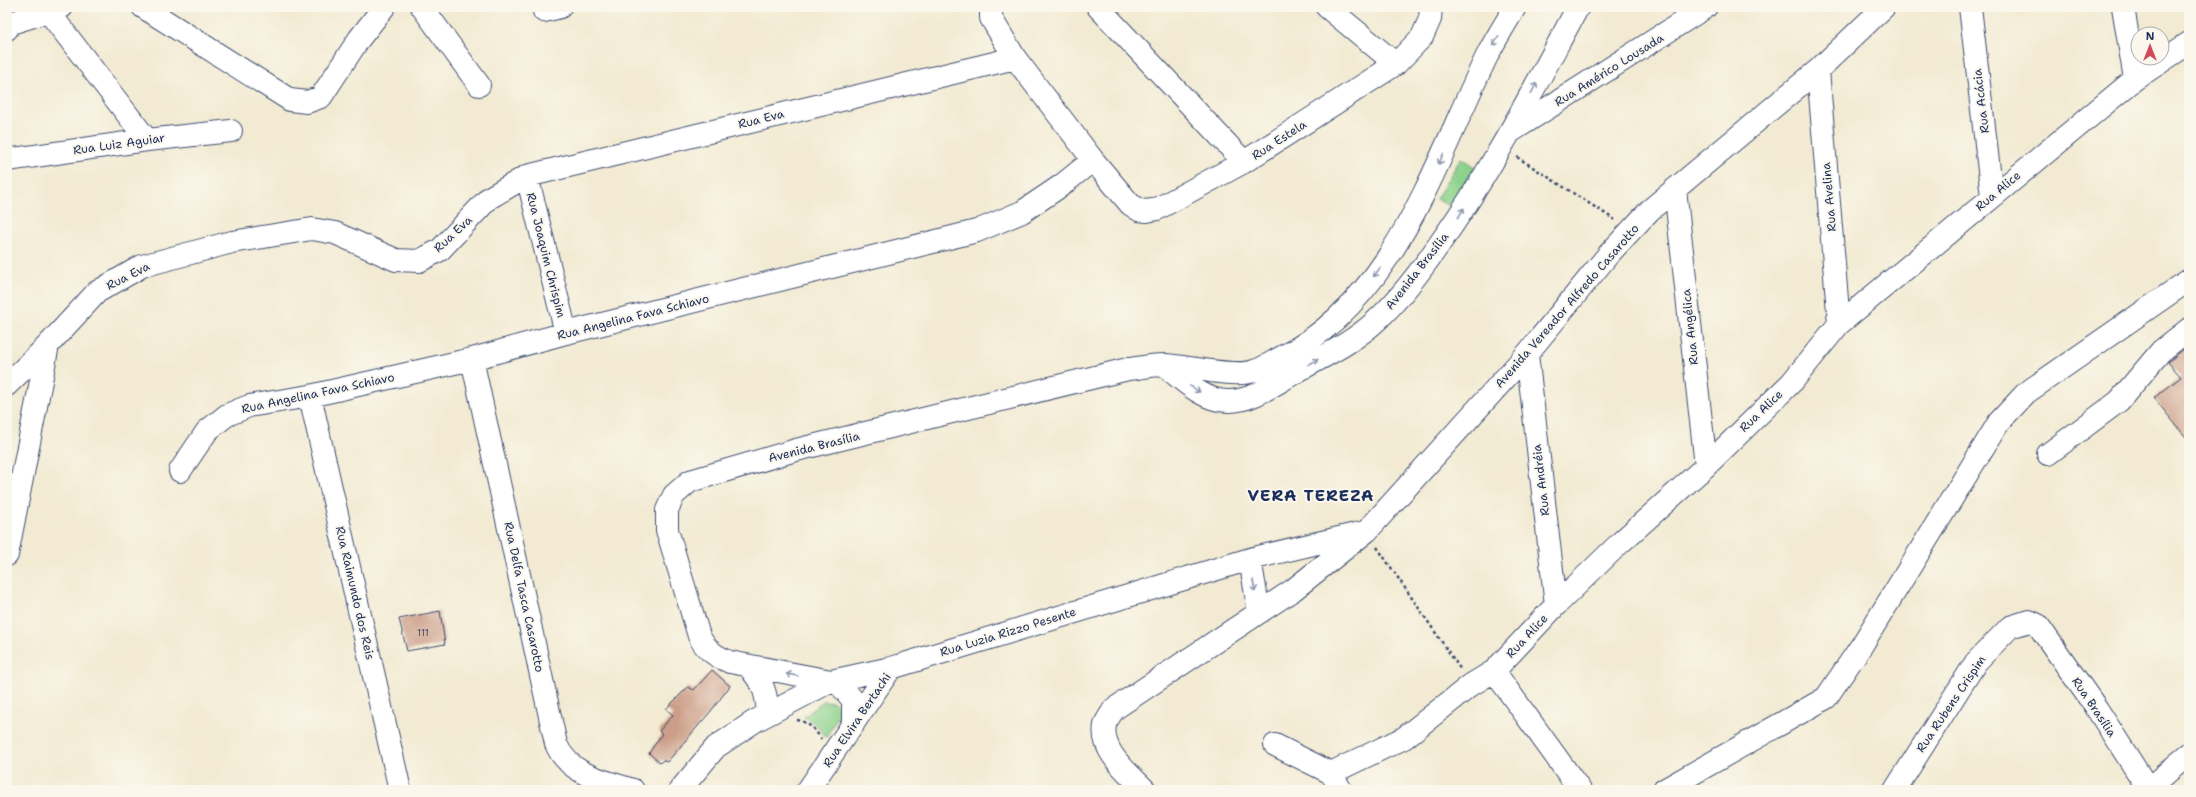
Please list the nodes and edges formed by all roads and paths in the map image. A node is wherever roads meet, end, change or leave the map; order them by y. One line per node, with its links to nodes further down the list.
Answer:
1 (143, 7): 2 (street)
2 (384, 7)
3 (422, 7): 21 (street)
4 (991, 7): 17 (street)
5 (1098, 7): 27 (street)
6 (1327, 7): 18 (street)
7 (1431, 7): 18 (street, Rua Estela)
8 (1515, 7): 40 (street, Avenida Brasília, one-way to 40)
9 (1578, 7): 23 (street, Avenida Brasília, one-way to 9)
10 (1706, 7): 23 (street, Rua Américo Lousada)
11 (1884, 7): 19 (street, Avenida Vereador Alfredo Casarotto)
12 (1970, 7): 30 (street, Rua Acácia)
13 (2124, 7): 20 (street)
14 (56, 9): 15 (street); 24 (street)
15 (7, 29)
16 (2189, 43): 20 (street, Rua Alice)
17 (1015, 58): 26 (street); 28 (street, Rua Eva)
18 (1396, 64): 27 (street, Rua Estela)
19 (1818, 70): 29 (street, Avenida Vereador Alfredo Casarotto); 33 (street, Rua Avelina)
20 (2135, 79): 30 (street, Rua Alice)
21 (479, 85)
22 (231, 131): 24 (street, Rua Luiz Aguiar)
23 (1506, 139): 31 (path); 42 (street, Avenida Brasília, one-way to 23)
24 (147, 140): 25 (street, Rua Luiz Aguiar)
25 (7, 160)
26 (1093, 160): 27 (street, Rua Estela); 35 (street, Rua Angelina Fava Schiavo)
27 (1244, 162)
28 (527, 176): 35 (street, Rua Joaquim Chrispim); 36 (street, Rua Eva)
29 (1675, 189): 31 (street, Avenida Vereador Alfredo Casarotto); 45 (street, Rua Angélica)
30 (1992, 196): 33 (street, Rua Alice)
31 (1630, 230): 37 (street, Avenida Vereador Alfredo Casarotto)
32 (2189, 280): 71 (street)
33 (1839, 324): 45 (street, Rua Alice)
34 (2189, 329): 44 (street)
35 (566, 333): 38 (street, Rua Angelina Fava Schiavo)
36 (48, 345): 41 (street, Rua Eva); 48 (street)
37 (1527, 354): 47 (street, Avenida Vereador Alfredo Casarotto); 50 (street, Rua Andréia)
38 (472, 359): 43 (street, Rua Angelina Fava Schiavo); 66 (street, Rua Delfa Tasca Casarotto)
39 (1164, 366): 40 (street, Avenida Brasília); 42 (street, Avenida Brasília, one-way to 42); 53 (street, Avenida Brasília)
40 (1253, 372): 42 (street)
41 (8, 382)
42 (1266, 389)
43 (310, 396): 46 (street, Rua Angelina Fava Schiavo); 65 (street, Rua Raimundo dos Reis)
44 (2048, 454)
45 (1706, 466): 50 (street, Rua Alice)
46 (180, 471)
47 (1367, 531): 49 (street, Rua Luzia Rizzo Pesente); 51 (street, Avenida Vereador Alfredo Casarotto); 57 (path)
48 (7, 555)
49 (1250, 559): 51 (street, one-way to 51); 54 (street, Rua Luzia Rizzo Pesente)
50 (1556, 605): 55 (street, Rua Alice)
51 (1259, 612): 69 (street, Avenida Vereador Alfredo Casarotto)
52 (2038, 625): 72 (street, Rua Rubens Crispim); 73 (street, Rua Brasília)
53 (749, 667): 56 (street, Avenida Brasília, one-way to 53); 58 (street)
54 (891, 668): 56 (street, Rua Luzia Rizzo Pesente); 60 (street, Rua Elvira Bertachi)
55 (1494, 671): 57 (street, Rua Alice); 70 (street)
56 (830, 681): 58 (street, Rua Luzia Rizzo Pesente); 60 (street)
57 (1471, 685): 64 (street, Rua Alice)
58 (768, 714): 67 (street, Rua Luzia Rizzo Pesente)
59 (794, 720): 61 (path)
60 (853, 725): 68 (street, Rua Elvira Bertachi)
61 (821, 744)
62 (1275, 745): 64 (street)
63 (2189, 754): 73 (street)
64 (1336, 781)
65 (400, 790)
66 (633, 790)
67 (680, 790)
68 (808, 790)
69 (1145, 790)
70 (1580, 790)
71 (1664, 790)
72 (1895, 790)
73 (2148, 790)

